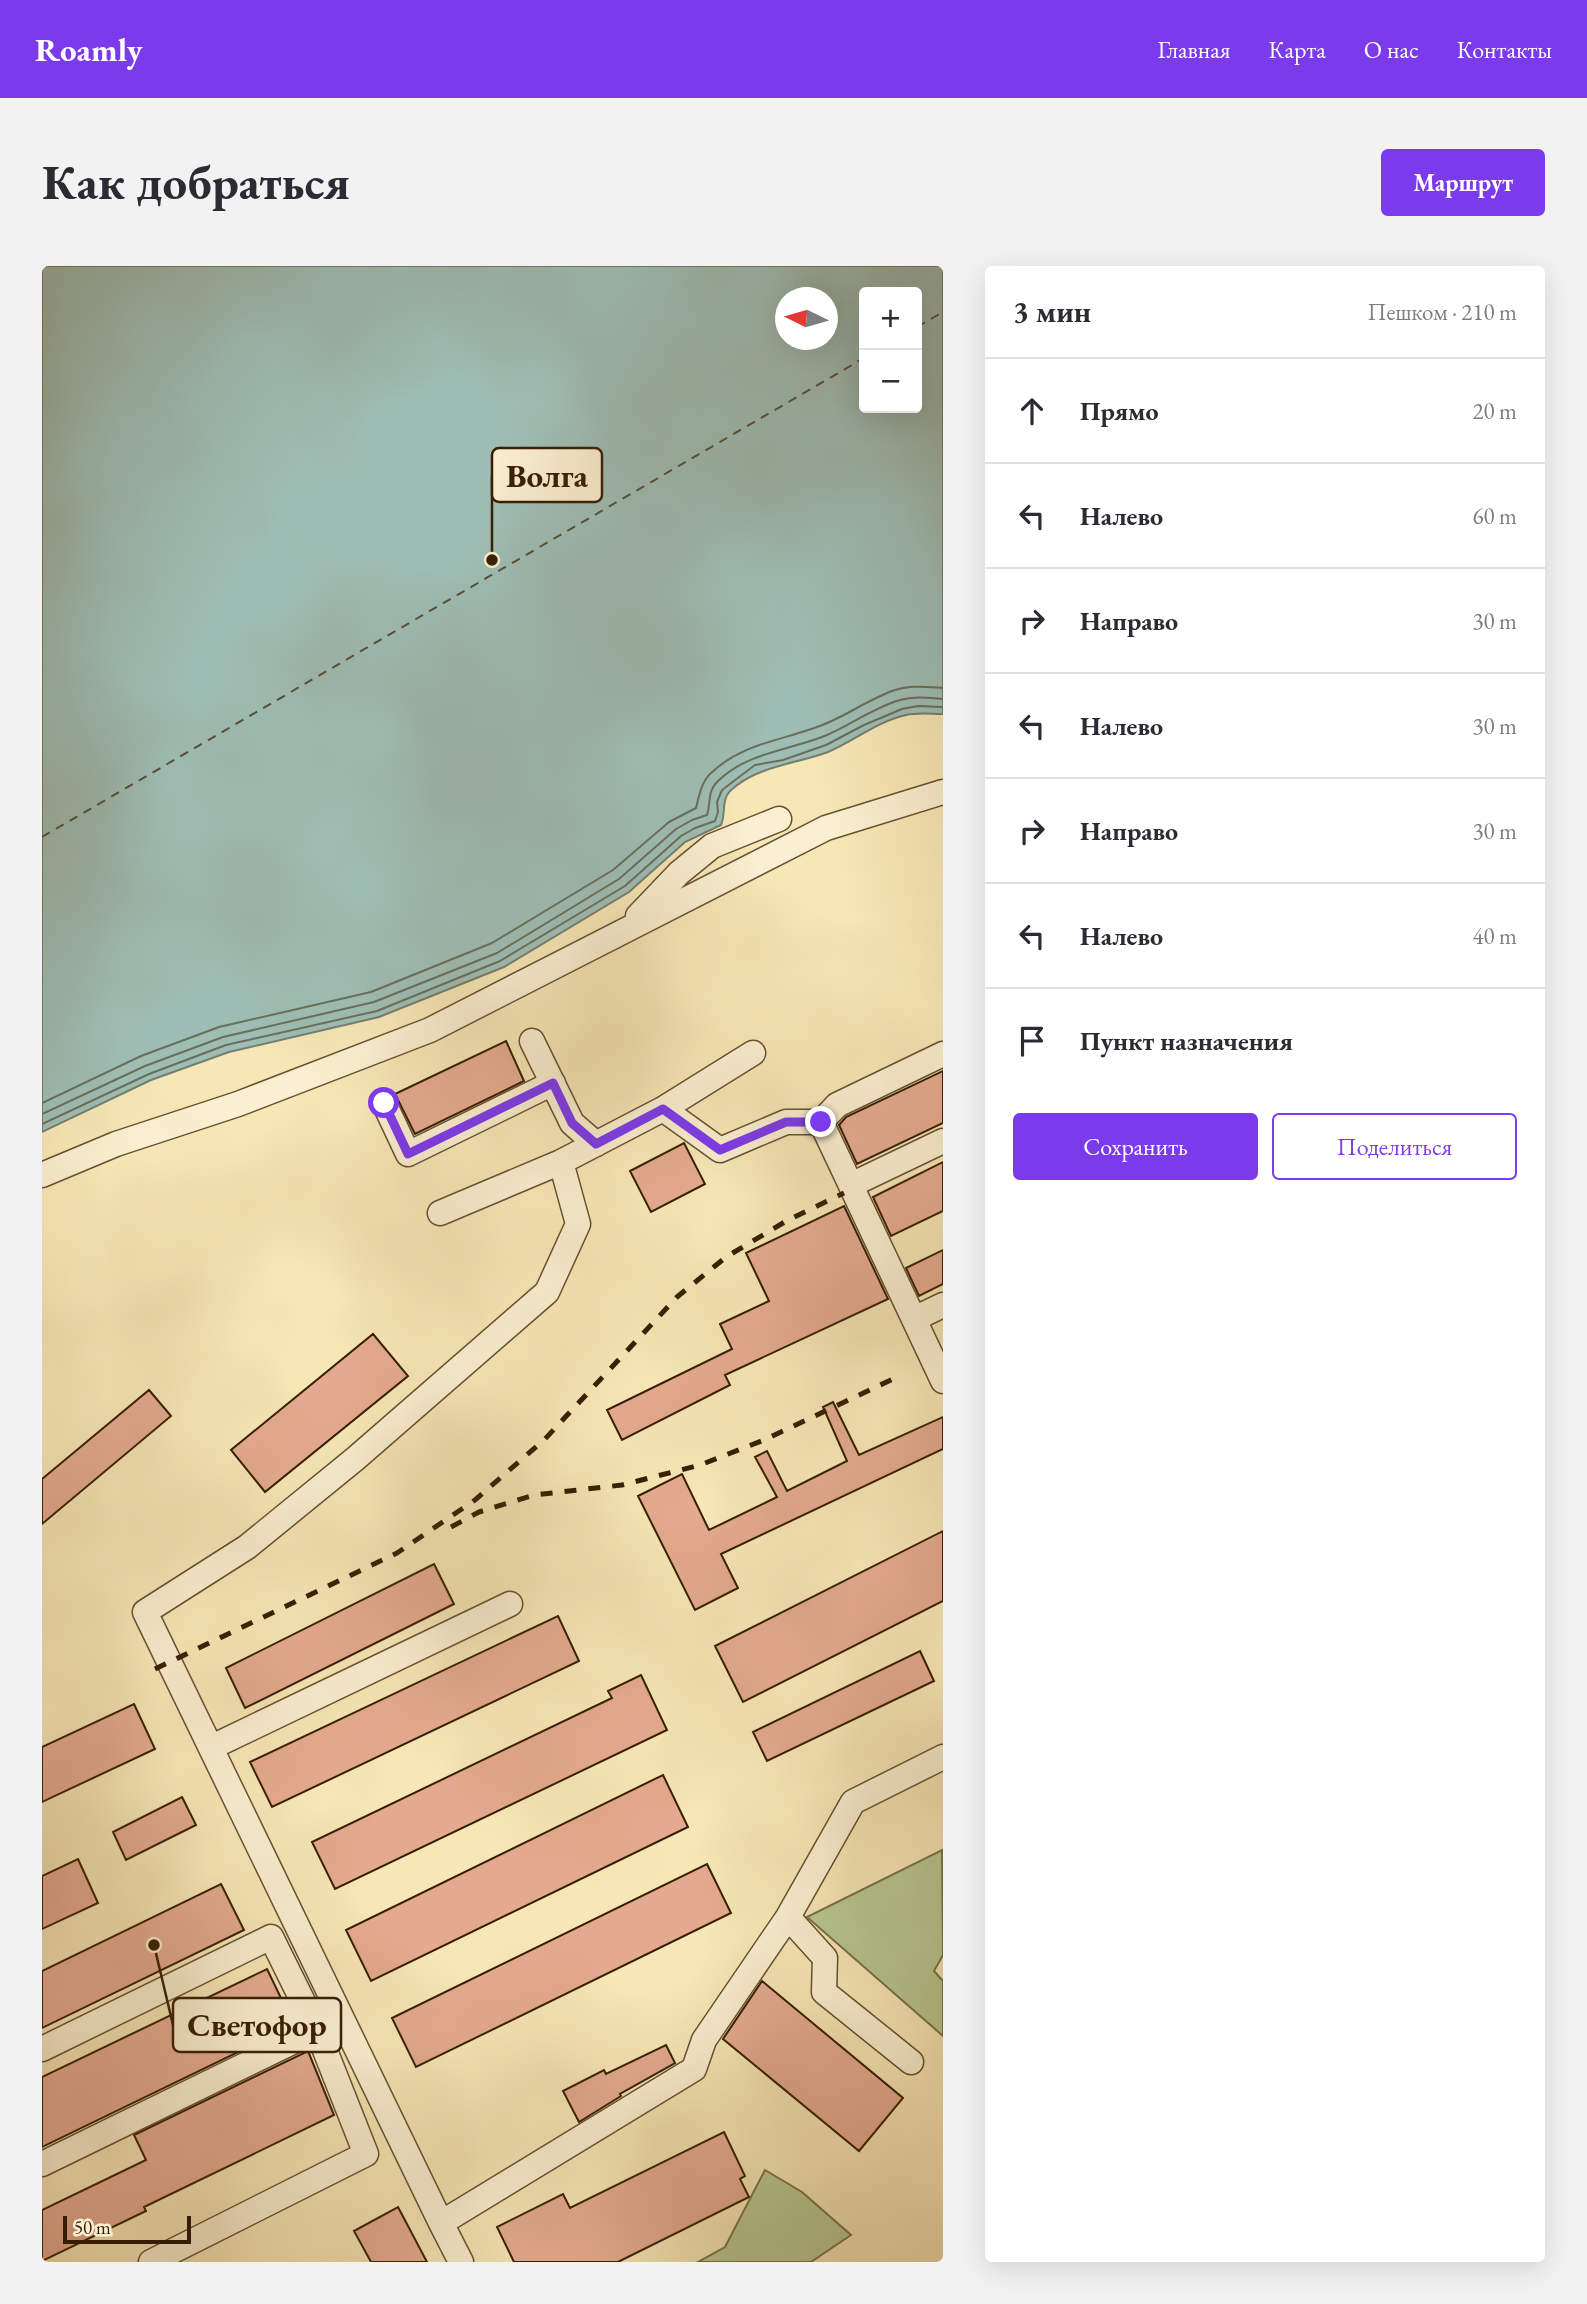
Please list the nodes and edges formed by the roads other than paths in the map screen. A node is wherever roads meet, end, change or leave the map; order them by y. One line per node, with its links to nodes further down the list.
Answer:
1 (943, 792): 3 (lane)
2 (779, 819): 3 (lane)
3 (626, 930): 14 (lane)
4 (532, 1041): 7 (lane)
5 (753, 1053): 9 (lane)
6 (943, 1054): 10 (lane)
7 (553, 1083): 8 (lane); 12 (lane)
8 (384, 1103)
9 (663, 1109): 10 (lane); 12 (lane)
10 (821, 1122): 15 (lane)
11 (943, 1141): 15 (lane)
12 (596, 1144): 13 (lane)
13 (561, 1162): 16 (lane); 21 (lane)
14 (42, 1175)
15 (851, 1185): 18 (lane)
16 (440, 1213)
17 (943, 1305): 18 (lane)
18 (914, 1319): 19 (lane)
19 (943, 1381)
20 (510, 1604): 21 (lane)
21 (212, 1747): 28 (lane)
22 (943, 1757): 23 (lane)
23 (788, 1917): 26 (lane); 28 (lane)
24 (317, 2030): 25 (lane); 27 (lane); 29 (lane)
25 (42, 2049)
26 (911, 2062)
27 (42, 2164)
28 (441, 2223): 30 (lane)
29 (151, 2262)
30 (461, 2262)

